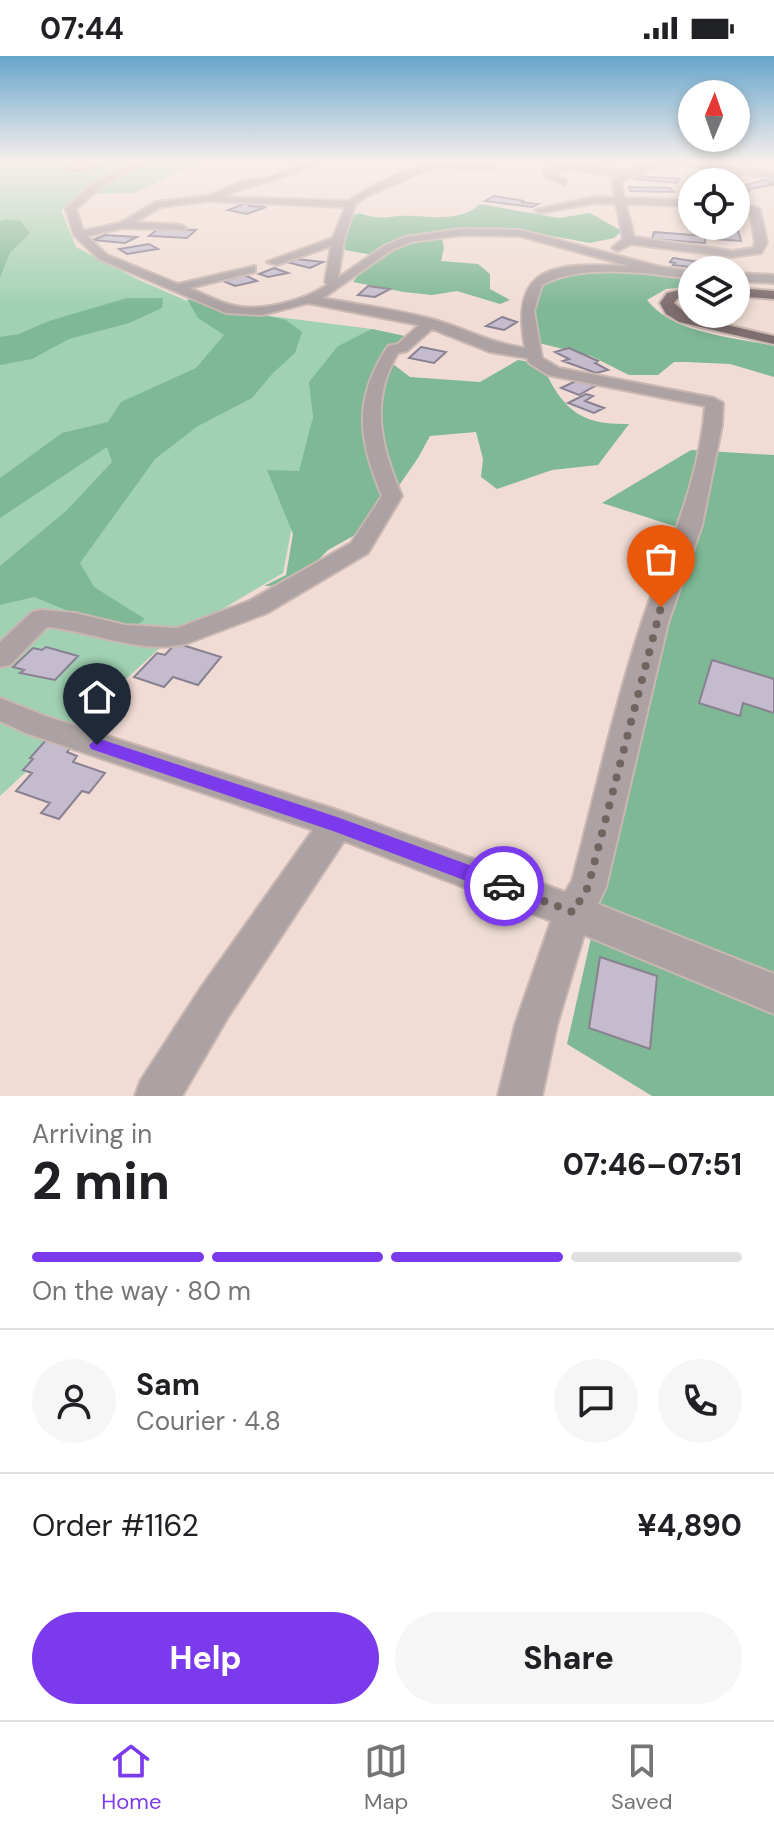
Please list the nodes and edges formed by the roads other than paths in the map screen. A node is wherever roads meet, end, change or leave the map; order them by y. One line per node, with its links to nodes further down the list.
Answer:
1 (71, 210): 8 (street)
2 (150, 210): 6 (street)
3 (349, 210): 9 (street)
4 (622, 210): 10 (street)
5 (755, 210): 10 (street)
6 (123, 225): 7 (street); 8 (street)
7 (181, 228)
8 (79, 235): 19 (street)
9 (338, 240): 12 (street); 18 (street)
10 (629, 240): 11 (street)
11 (606, 256): 14 (street); 18 (street)
12 (273, 262)
13 (251, 269): 19 (street)
14 (660, 271): 15 (street); 28 (street)
15 (678, 273)
16 (750, 278): 17 (street)
17 (774, 279)
18 (337, 285): 23 (street)
19 (176, 288): 23 (street)
20 (750, 293): 22 (main road)
21 (678, 294): 24 (main road)
22 (774, 295)
23 (308, 299): 25 (street)
24 (678, 315)
25 (430, 323): 28 (street); 29 (street)
26 (723, 328): 27 (main road)
27 (774, 340)
28 (534, 354): 32 (street)
29 (0, 658)
30 (0, 709): 31 (street)
31 (337, 824): 32 (street); 34 (street)
32 (573, 912): 33 (street); 35 (street)
33 (774, 994)
34 (157, 1096)
35 (520, 1096)

